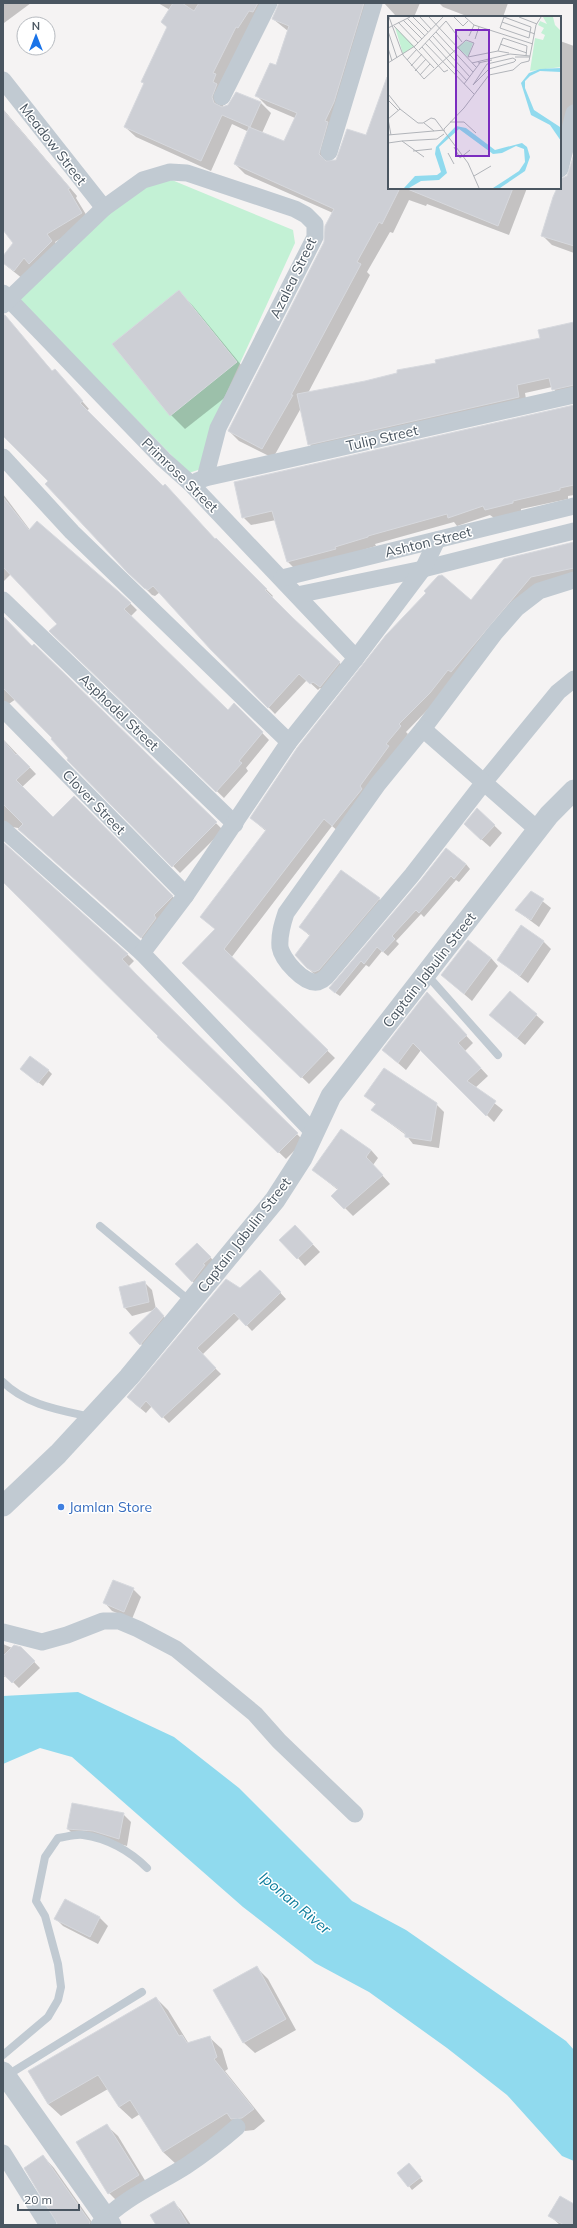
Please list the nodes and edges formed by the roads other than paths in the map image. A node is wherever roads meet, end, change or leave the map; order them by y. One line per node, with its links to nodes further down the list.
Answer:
1 (269, 3): 4 (street)
2 (374, 3): 6 (street)
3 (3, 80): 8 (street, Meadow Street)
4 (222, 97)
5 (574, 113): 7 (street)
6 (329, 152)
7 (561, 165)
8 (104, 208): 9 (street); 12 (street, Azalea Street)
9 (5, 300): 12 (street, Primrose Street)
10 (574, 395): 12 (street, Tulip Street)
11 (3, 457): 25 (street)
12 (198, 481): 17 (street, Primrose Street)
13 (574, 506): 15 (street, Ashton Street)
14 (574, 531): 16 (street, Ashton Street)
15 (437, 540): 16 (street); 17 (street, Ashton Street)
16 (423, 569): 19 (street, Ashton Street); 21 (street)
17 (282, 578): 19 (street, Primrose Street)
18 (574, 580): 24 (street)
19 (297, 595): 21 (street, Primrose Street)
20 (3, 600): 28 (street, Asphodel Street)
21 (356, 658): 25 (street)
22 (574, 678): 26 (street)
23 (3, 709): 31 (street, Clover Street)
24 (423, 729): 26 (street); 26 (street)
25 (289, 742): 28 (street)
26 (485, 781): 30 (street)
27 (574, 790): 30 (street, Captain Jabulin Street)
28 (235, 824): 31 (street)
29 (3, 829): 32 (street)
30 (538, 830): 33 (street, Captain Jabulin Street)
31 (186, 895): 32 (street)
32 (142, 953): 35 (street)
33 (426, 975): 34 (lane); 35 (street, Captain Jabulin Street)
34 (498, 1056)
35 (313, 1132): 37 (street, Captain Jabulin Street)
36 (100, 1226): 37 (lane)
37 (191, 1303): 39 (street, Captain Jabulin Street)
38 (3, 1382): 39 (lane)
39 (92, 1417): 40 (street, Captain Jabulin Street)
40 (3, 1506)
41 (3, 1632): 42 (street)
42 (355, 1814)
43 (147, 1868): 45 (lane)
44 (142, 1992): 46 (lane)
45 (3, 2055)
46 (4, 2074): 49 (street)
47 (238, 2127): 49 (street)
48 (3, 2153): 50 (street)
49 (105, 2222)
50 (48, 2225)

